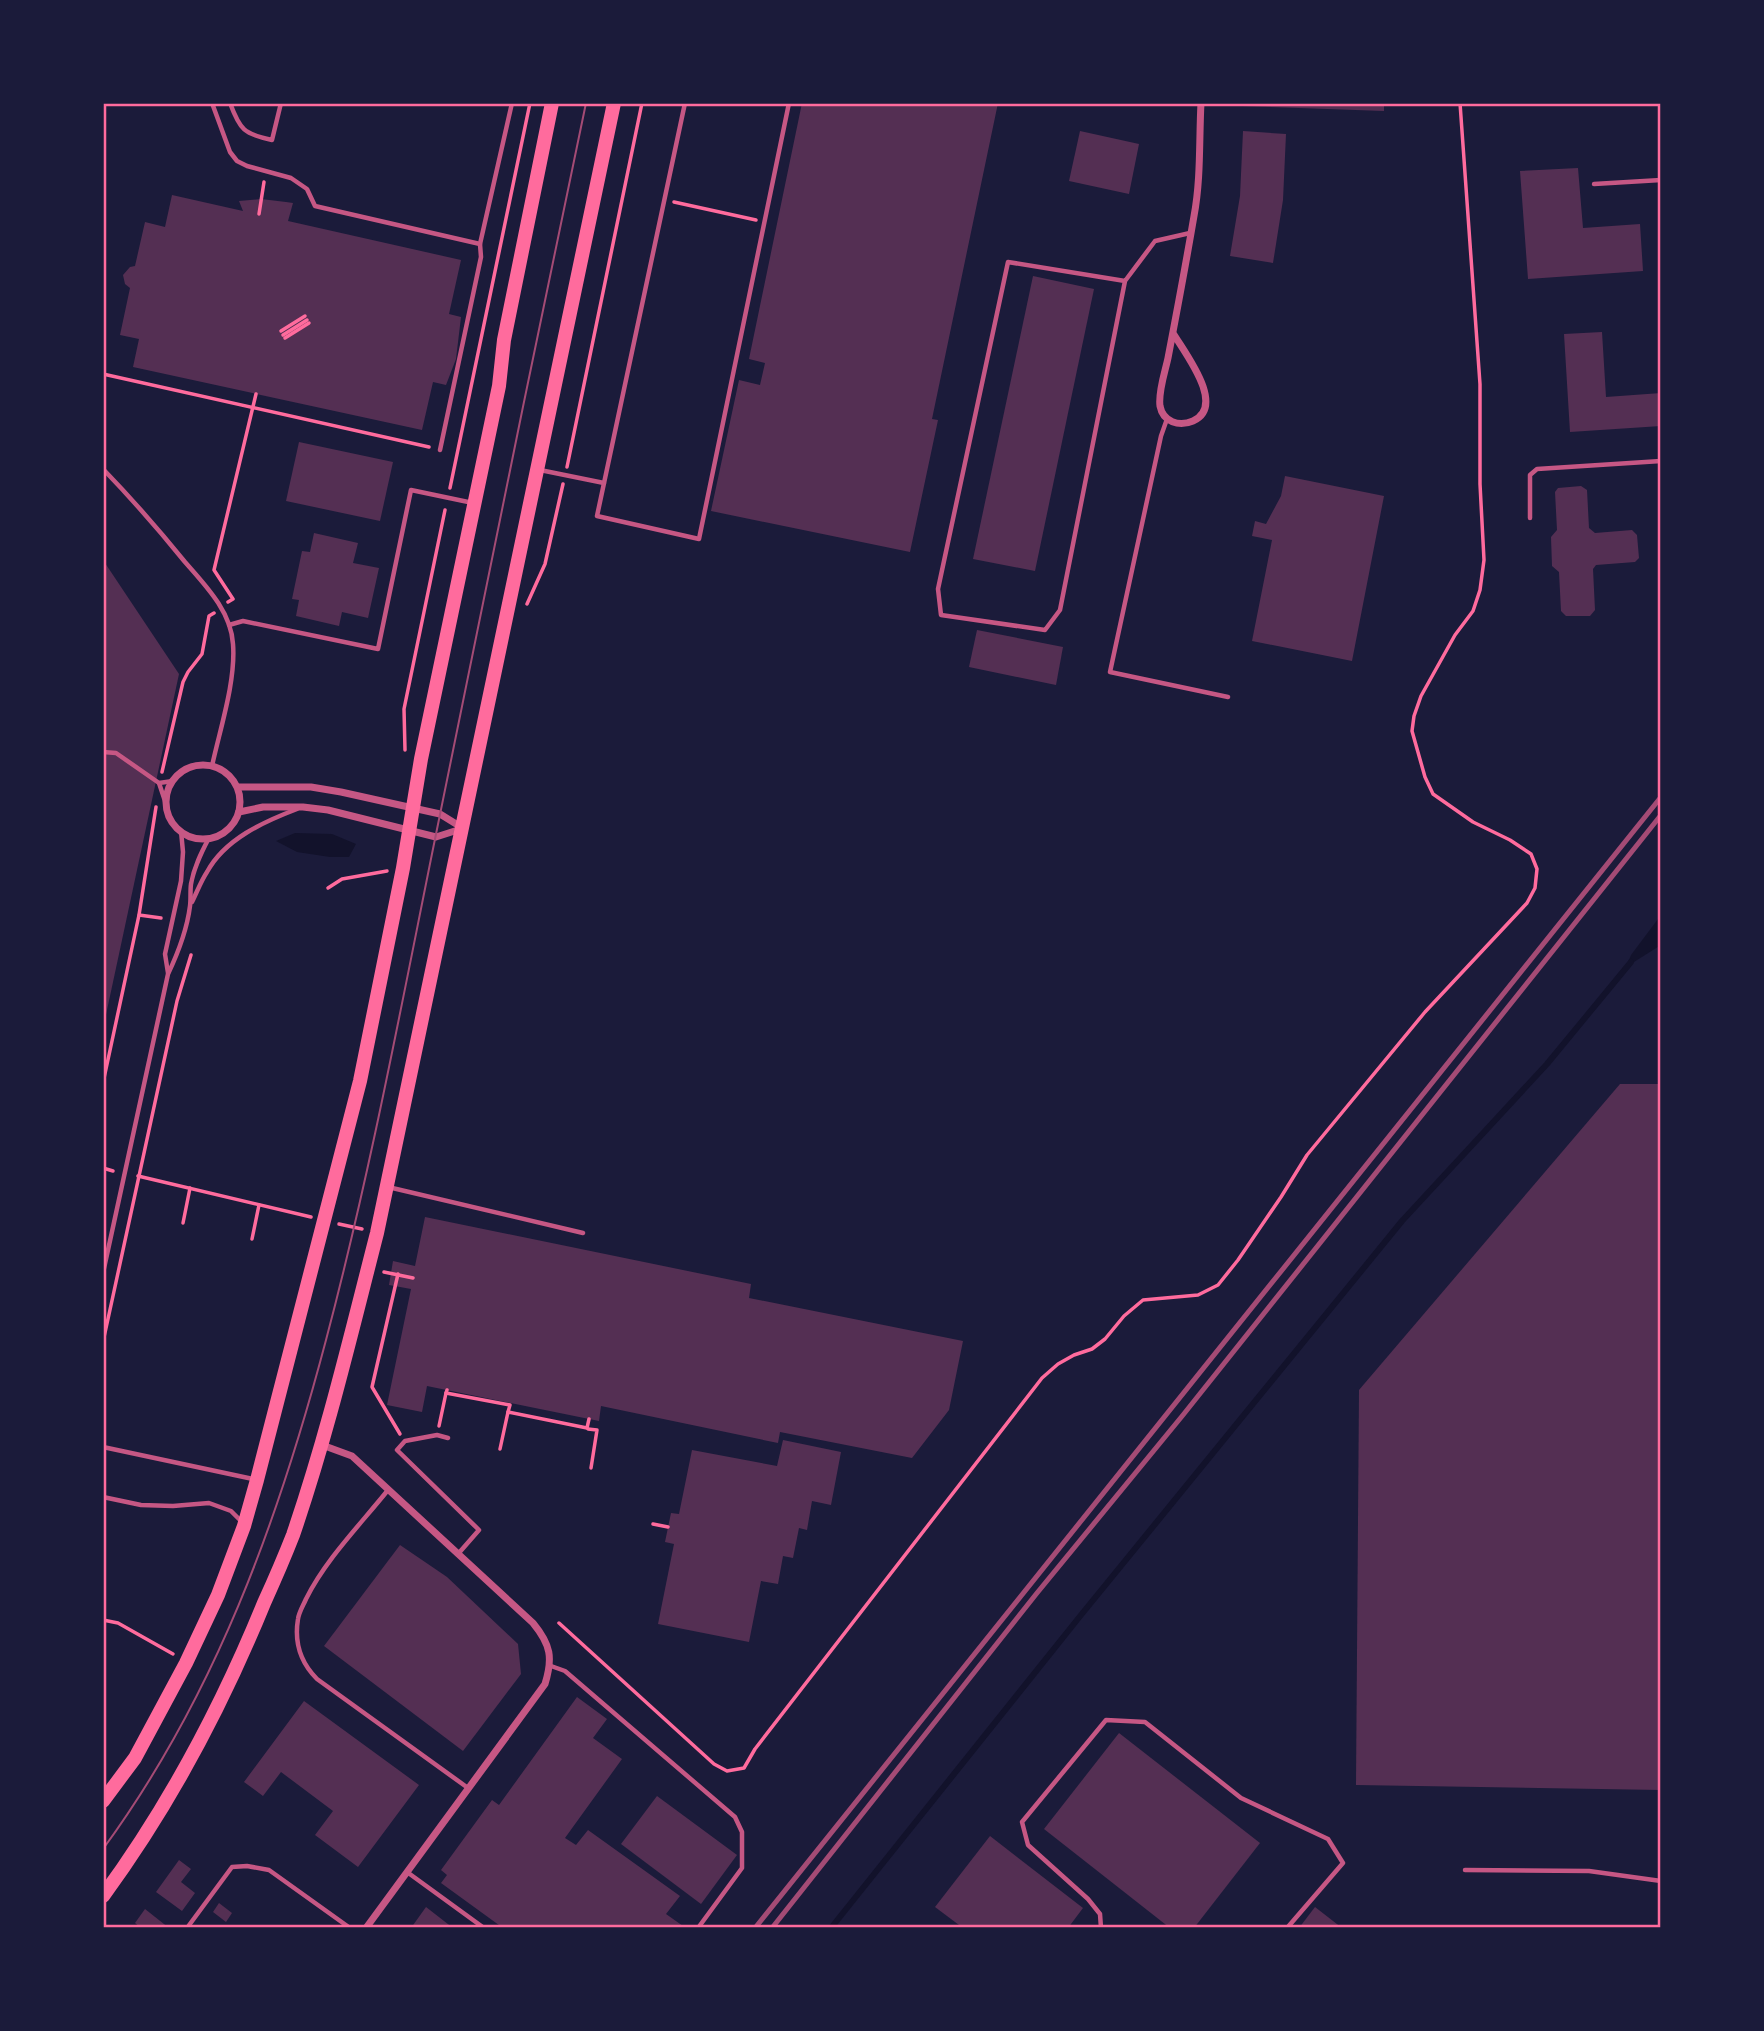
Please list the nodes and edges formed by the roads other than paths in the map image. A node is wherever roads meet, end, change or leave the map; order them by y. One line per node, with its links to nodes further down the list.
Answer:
1 (212, 103): 13 (lane)
2 (230, 103): 3 (lane)
3 (281, 103)
4 (512, 103): 13 (lane)
5 (552, 103): 22 (main road)
6 (614, 103): 20 (main road)
7 (685, 103): 21 (lane)
8 (789, 103): 21 (lane)
9 (1201, 103): 12 (street)
10 (1661, 180): 11 (lane)
11 (1594, 184)
12 (1191, 233): 14 (lane); 15 (street)
13 (480, 243): 17 (lane)
14 (1125, 281): 14 (lane)
15 (1172, 333): 16 (street); 16 (street)
16 (1167, 418): 25 (lane)
17 (440, 450)
18 (1661, 461): 23 (lane)
19 (103, 468): 24 (lane)
20 (537, 470): 21 (lane); 35 (main road)
21 (604, 484)
22 (474, 503): 24 (lane); 33 (main road)
23 (1530, 518)
24 (229, 625): 27 (lane)
25 (1228, 697)
26 (103, 752): 29 (lane)
27 (212, 766): 28 (street); 30 (street)
28 (173, 781): 29 (lane); 31 (street)
29 (159, 783): 31 (lane)
30 (238, 787): 33 (street); 34 (street)
31 (166, 804): 36 (street)
32 (303, 807): 34 (street); 37 (street); 39 (lane)
33 (413, 808): 35 (street); 37 (main road)
34 (239, 812): 38 (street)
35 (463, 828): 37 (street); 41 (main road)
36 (181, 831): 38 (street); 40 (lane)
37 (409, 831): 47 (main road)
38 (209, 838): 39 (lane)
39 (190, 906): 40 (lane)
40 (168, 974): 43 (lane)
41 (387, 1186): 42 (lane); 45 (main road)
42 (583, 1233)
43 (103, 1273)
44 (448, 1438): 51 (lane)
45 (322, 1445): 48 (street); 58 (main road)
46 (103, 1447): 47 (lane)
47 (257, 1480): 50 (main road)
48 (388, 1490): 51 (street); 53 (lane)
49 (103, 1497): 50 (lane)
50 (244, 1525): 54 (main road)
51 (457, 1555): 52 (street)
52 (551, 1667): 53 (street); 63 (lane)
53 (468, 1788): 56 (street)
54 (103, 1801)
55 (1465, 1870): 57 (lane)
56 (407, 1872): 61 (street); 62 (lane)
57 (1661, 1881)
58 (103, 1896)
59 (187, 1928): 60 (lane)
60 (349, 1928)
61 (366, 1928)
62 (484, 1928)
63 (698, 1928)
64 (1101, 1928): 65 (lane)
65 (1287, 1928)

